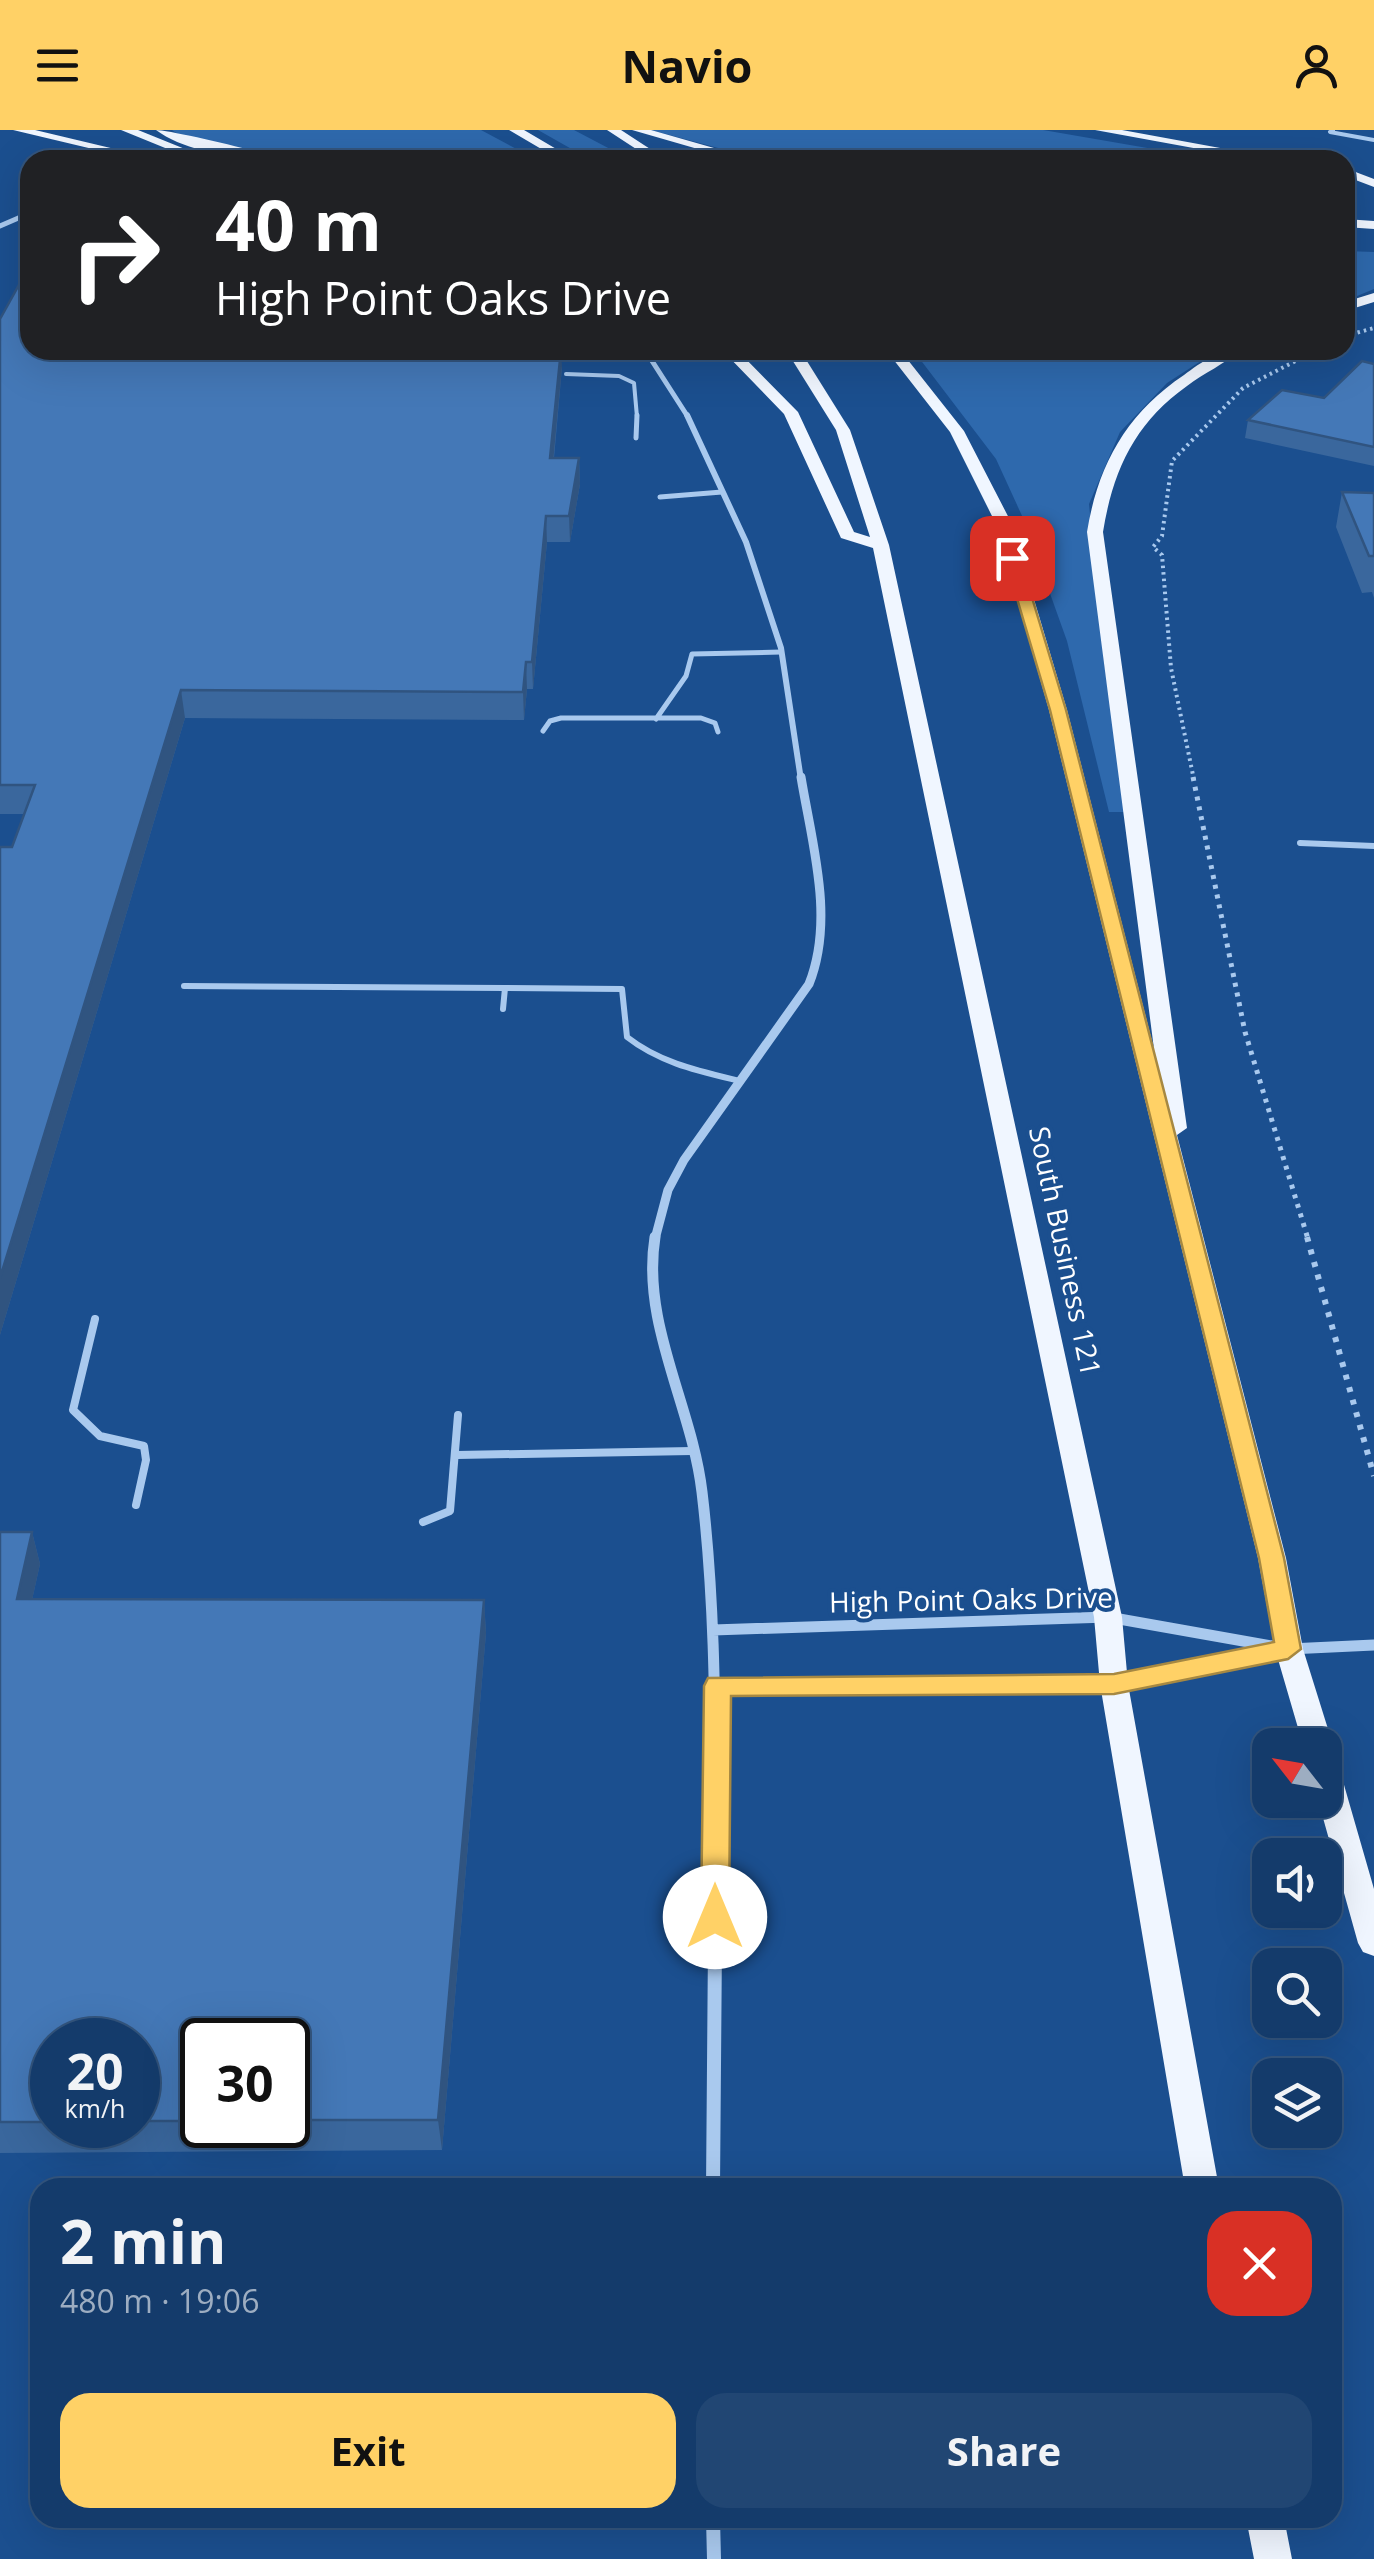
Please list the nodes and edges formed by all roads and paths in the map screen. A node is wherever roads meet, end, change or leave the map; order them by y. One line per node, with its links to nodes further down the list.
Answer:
1 (18, 130): 12 (main road)
2 (108, 130): 13 (main road)
3 (128, 130): 14 (main road)
4 (162, 130): 15 (main road)
5 (514, 130): 16 (main road)
6 (613, 130): 17 (main road)
7 (638, 130): 18 (main road)
8 (1101, 130): 11 (main road)
9 (1333, 130): 10 (lane)
10 (1374, 140)
11 (1216, 148): 19 (main road); 20 (main road)
12 (109, 150)
13 (151, 150)
14 (186, 150)
15 (228, 150)
16 (551, 150)
17 (645, 150)
18 (713, 150)
19 (1221, 150)
20 (1227, 150)
21 (652, 360): 29 (street)
22 (738, 360): 31 (main road)
23 (799, 360): 31 (main road, South Business 121)
24 (900, 360): 42 (main road)
25 (1215, 360): 42 (main road)
26 (1298, 360): 47 (path)
27 (566, 374): 28 (lane)
28 (636, 438)
29 (722, 492): 30 (lane); 32 (street)
30 (660, 497)
31 (881, 545): 50 (main road, South Business 121)
32 (781, 652): 33 (lane); 41 (street)
33 (656, 719): 34 (lane); 35 (lane)
34 (542, 730)
35 (718, 732)
36 (1300, 843): 37 (lane)
37 (1374, 846)
38 (184, 986): 39 (lane)
39 (505, 988): 40 (lane); 41 (lane)
40 (503, 1009)
41 (740, 1081): 45 (street)
42 (1182, 1214): 53 (main road)
43 (95, 1319): 48 (lane)
44 (458, 1415): 46 (lane)
45 (692, 1451): 46 (lane); 51 (street)
46 (457, 1456): 49 (lane)
47 (1374, 1476)
48 (136, 1506)
49 (423, 1522)
50 (1108, 1617): 51 (street, High Point Oaks Drive); 53 (street, High Point Oaks Drive); 54 (main road, South Business 121)
51 (713, 1630): 55 (street)
52 (1374, 1645): 53 (street, High Point Oaks Drive)
53 (1288, 1649): 54 (street, High Point Oaks Drive); 56 (main road)
54 (1114, 1684): 55 (street, High Point Oaks Drive); 60 (main road, South Business 121)
55 (718, 1686): 59 (street)
56 (1313, 1728)
57 (1339, 1818): 58 (main road)
58 (1374, 1943)
59 (713, 2178)
60 (1200, 2178)
61 (713, 2528): 63 (street)
62 (1267, 2528): 64 (main road)
63 (714, 2559)
64 (1273, 2559)

